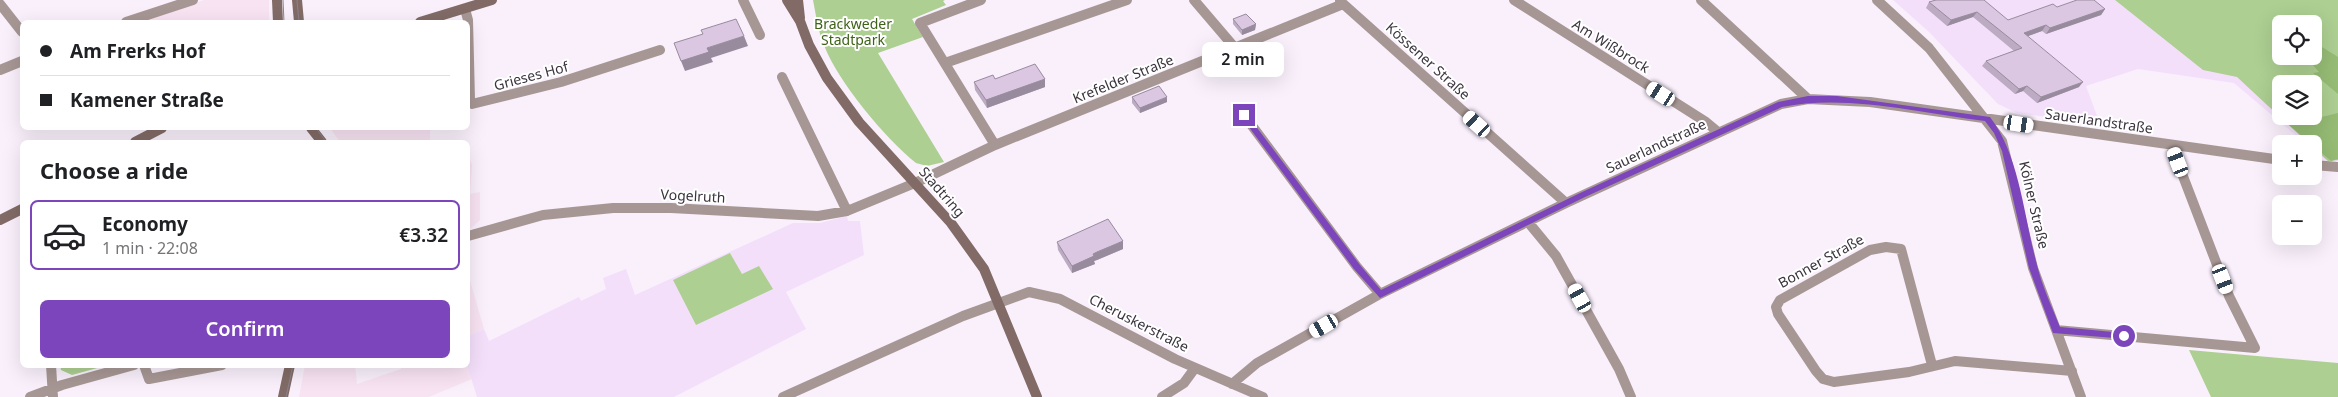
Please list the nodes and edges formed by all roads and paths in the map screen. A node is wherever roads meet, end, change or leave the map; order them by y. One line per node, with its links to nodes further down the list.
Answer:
1 (193, 0): 17 (street)
2 (277, 0): 18 (street)
3 (297, 0): 19 (street)
4 (492, 0): 16 (street)
5 (743, 0): 24 (street)
6 (787, 0): 22 (street, Stadtring)
7 (798, 0): 22 (street, Stadtring)
8 (981, 0): 28 (street)
9 (1127, 0): 28 (street)
10 (1194, 0): 25 (street)
11 (1514, 0): 36 (street, Am Wißbrock)
12 (1701, 0): 31 (street)
13 (1877, 0): 34 (street, Kölner Straße)
14 (1341, 2): 25 (street, Krefelder Straße); 44 (street, Kössener Straße)
15 (0, 4): 23 (street)
16 (465, 9): 20 (street); 21 (street, Grieses Hof)
17 (132, 20)
18 (278, 20)
19 (299, 20)
20 (427, 20)
21 (468, 20)
22 (800, 21): 43 (street, Stadtring)
23 (20, 29)
24 (760, 35)
25 (1236, 48): 38 (street, Krefelder Straße)
26 (660, 50): 32 (street, Grieses Hof)
27 (20, 63): 29 (street)
28 (945, 63): 38 (street)
29 (0, 70)
30 (782, 77): 46 (street)
31 (1808, 99): 34 (street, Sauerlandstraße); 36 (street, Sauerlandstraße)
32 (470, 100)
33 (1244, 115): 50 (street)
34 (1987, 119): 39 (street, Sauerlandstraße); 52 (street, Kölner Straße)
35 (158, 130): 37 (street)
36 (1718, 132): 44 (street, Sauerlandstraße)
37 (139, 140)
38 (995, 145): 43 (street, Krefelder Straße)
39 (2171, 145): 40 (street, Sauerlandstraße); 52 (street)
40 (2272, 159)
41 (2322, 166): 42 (street)
42 (2338, 167)
43 (915, 184): 46 (street, Vogelruth); 51 (street, Stadtring)
44 (1566, 203): 48 (street, Sauerlandstraße)
45 (20, 210): 47 (street)
46 (847, 211): 49 (street, Vogelruth)
47 (0, 220)
48 (1528, 222): 50 (street, Sauerlandstraße); 69 (street)
49 (470, 235)
50 (1380, 294): 61 (street, Sauerlandstraße)
51 (999, 302): 59 (street, Cheruskerstraße); 65 (street, Cheruskerstraße); 66 (street, Stadtring)
52 (2056, 330): 60 (street, Kölner Straße)
53 (1932, 365): 53 (street, Bonner Straße); 60 (street, Bonner Straße)
54 (51, 368): 62 (street)
55 (125, 368): 62 (street)
56 (145, 368): 57 (street)
57 (206, 368)
58 (289, 368): 64 (street)
59 (1195, 368): 61 (street, Cheruskerstraße); 67 (street)
60 (2072, 372): 70 (street, Kölner Straße)
61 (1232, 384): 68 (street, Cheruskerstraße)
62 (54, 392): 63 (street)
63 (30, 397)
64 (283, 397)
65 (783, 397)
66 (1037, 397)
67 (1162, 397)
68 (1263, 397)
69 (1631, 397)
70 (2081, 397)

